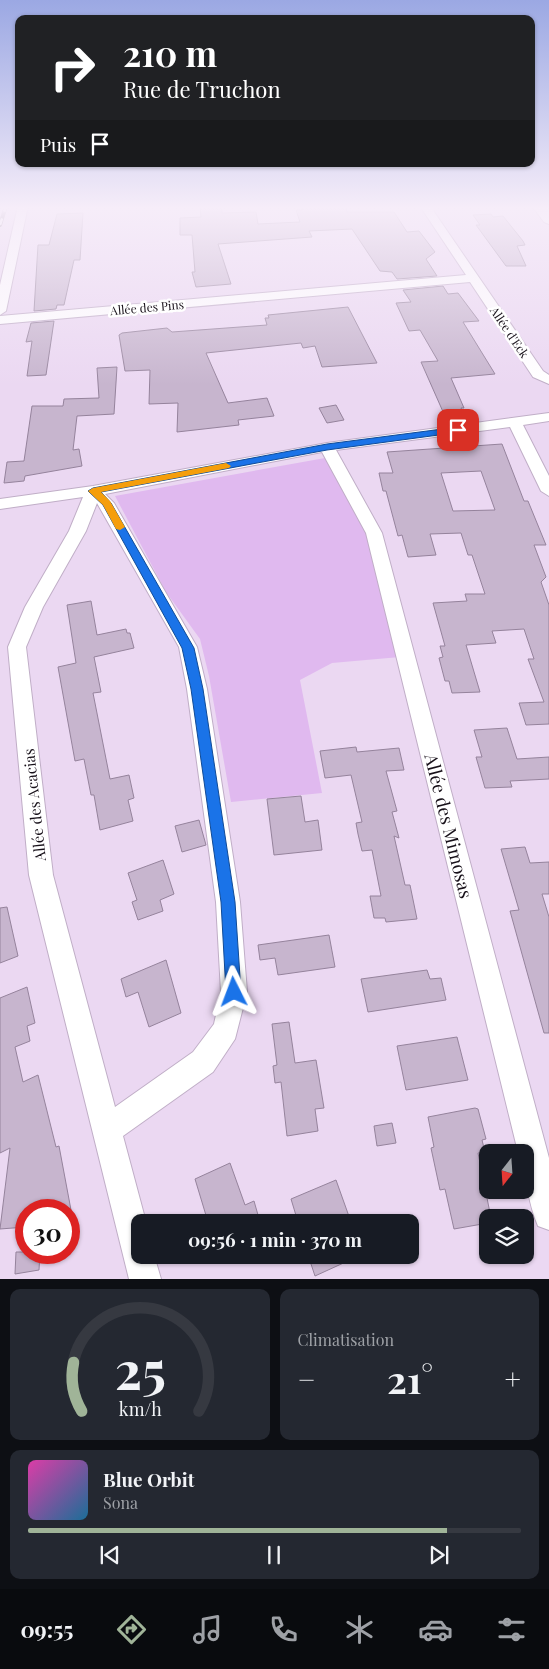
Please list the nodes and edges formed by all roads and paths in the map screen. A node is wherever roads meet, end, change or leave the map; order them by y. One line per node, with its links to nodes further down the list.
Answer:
1 (10, 266): 4 (street)
2 (465, 266): 3 (street, Allée d'Eck)
3 (473, 278): 5 (street, Allée des Pins); 6 (street, Allée d'Eck)
4 (0, 311)
5 (0, 320)
6 (549, 380)
7 (549, 417): 8 (street)
8 (515, 423): 9 (street); 11 (street)
9 (327, 447): 10 (street); 14 (street, Allée des Mimosas)
10 (93, 491): 12 (street); 13 (street, Allée des Acacias); 13 (street)
11 (549, 491)
12 (0, 504)
13 (107, 1130): 15 (street, Allée des Acacias)
14 (549, 1214)
15 (145, 1279)

